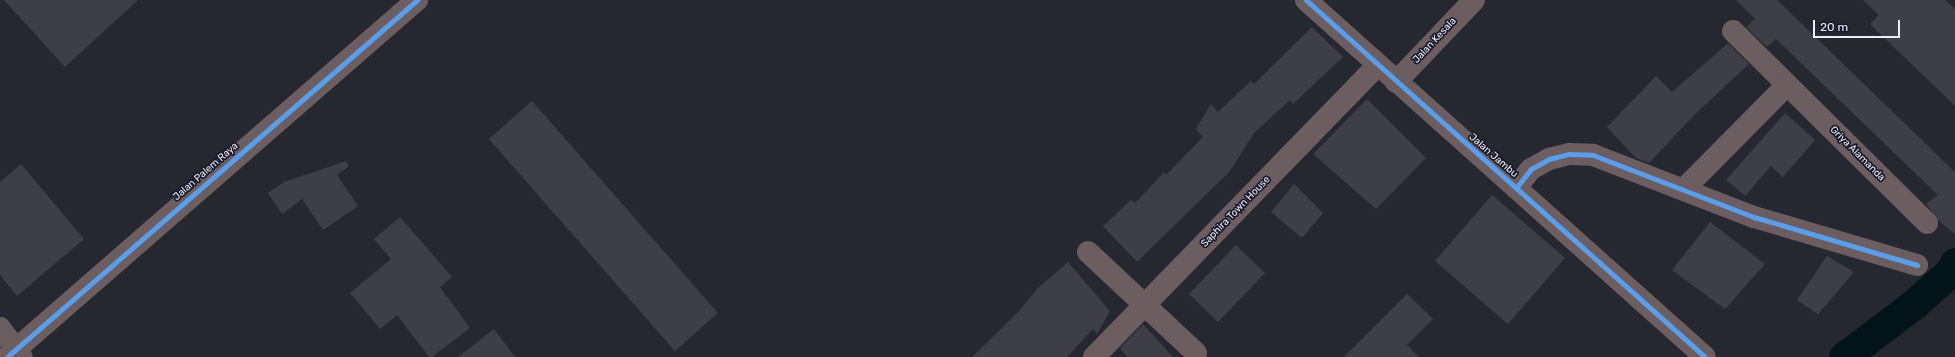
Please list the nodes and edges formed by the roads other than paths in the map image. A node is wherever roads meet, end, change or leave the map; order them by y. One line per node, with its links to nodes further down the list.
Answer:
1 (417, 0): 16 (street, Jalan Palem Raya)
2 (1306, 0): 5 (street, Jalan Jambu)
3 (1474, 0): 6 (street, Jalan Kesala)
4 (1733, 31): 7 (street, Griya Alamanda)
5 (1377, 66): 6 (street, Jalan Jambu); 13 (street, Saphira Town House)
6 (1396, 82): 8 (street, Jalan Jambu)
7 (1787, 85): 9 (street); 10 (street, Griya Alamanda)
8 (1516, 188): 9 (street); 18 (street, Jalan Jambu)
9 (1684, 189): 12 (street)
10 (1927, 224)
11 (1088, 252): 13 (street)
12 (1917, 265)
13 (1144, 306): 15 (street); 17 (street, Saphira Town House)
14 (0, 328): 16 (street)
15 (1196, 353)
16 (15, 354)
17 (1094, 357)
18 (1705, 357)

